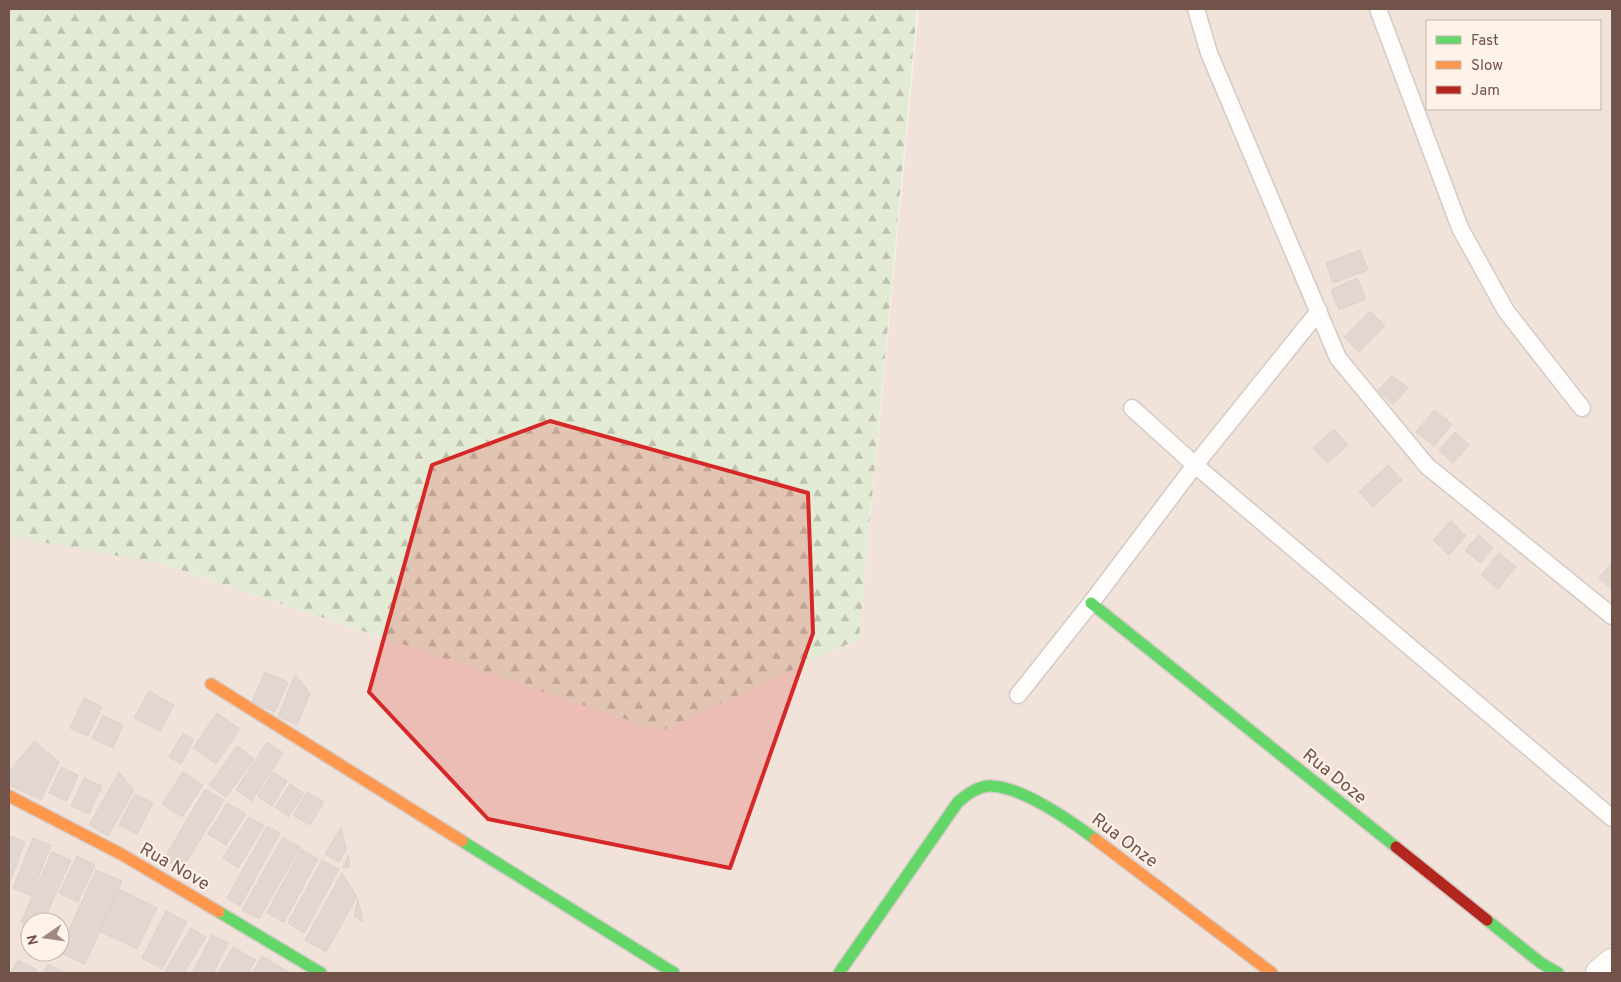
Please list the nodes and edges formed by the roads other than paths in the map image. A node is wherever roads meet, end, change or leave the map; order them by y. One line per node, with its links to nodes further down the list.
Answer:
1 (1196, 9): 3 (lane)
2 (1378, 9): 5 (lane)
3 (1319, 310): 6 (lane); 8 (lane)
4 (1132, 408): 6 (lane)
5 (1582, 408)
6 (1195, 465): 7 (lane); 12 (lane)
7 (1091, 603): 10 (lane); 18 (street, Rua Doze)
8 (1612, 616)
9 (211, 684): 15 (street)
10 (1018, 694)
11 (9, 796): 14 (street, Rua Nove)
12 (1612, 818)
13 (1612, 963): 19 (street)
14 (320, 973)
15 (674, 973)
16 (838, 973): 17 (street, Rua Onze)
17 (1272, 973)
18 (1558, 973)
19 (1600, 973)

